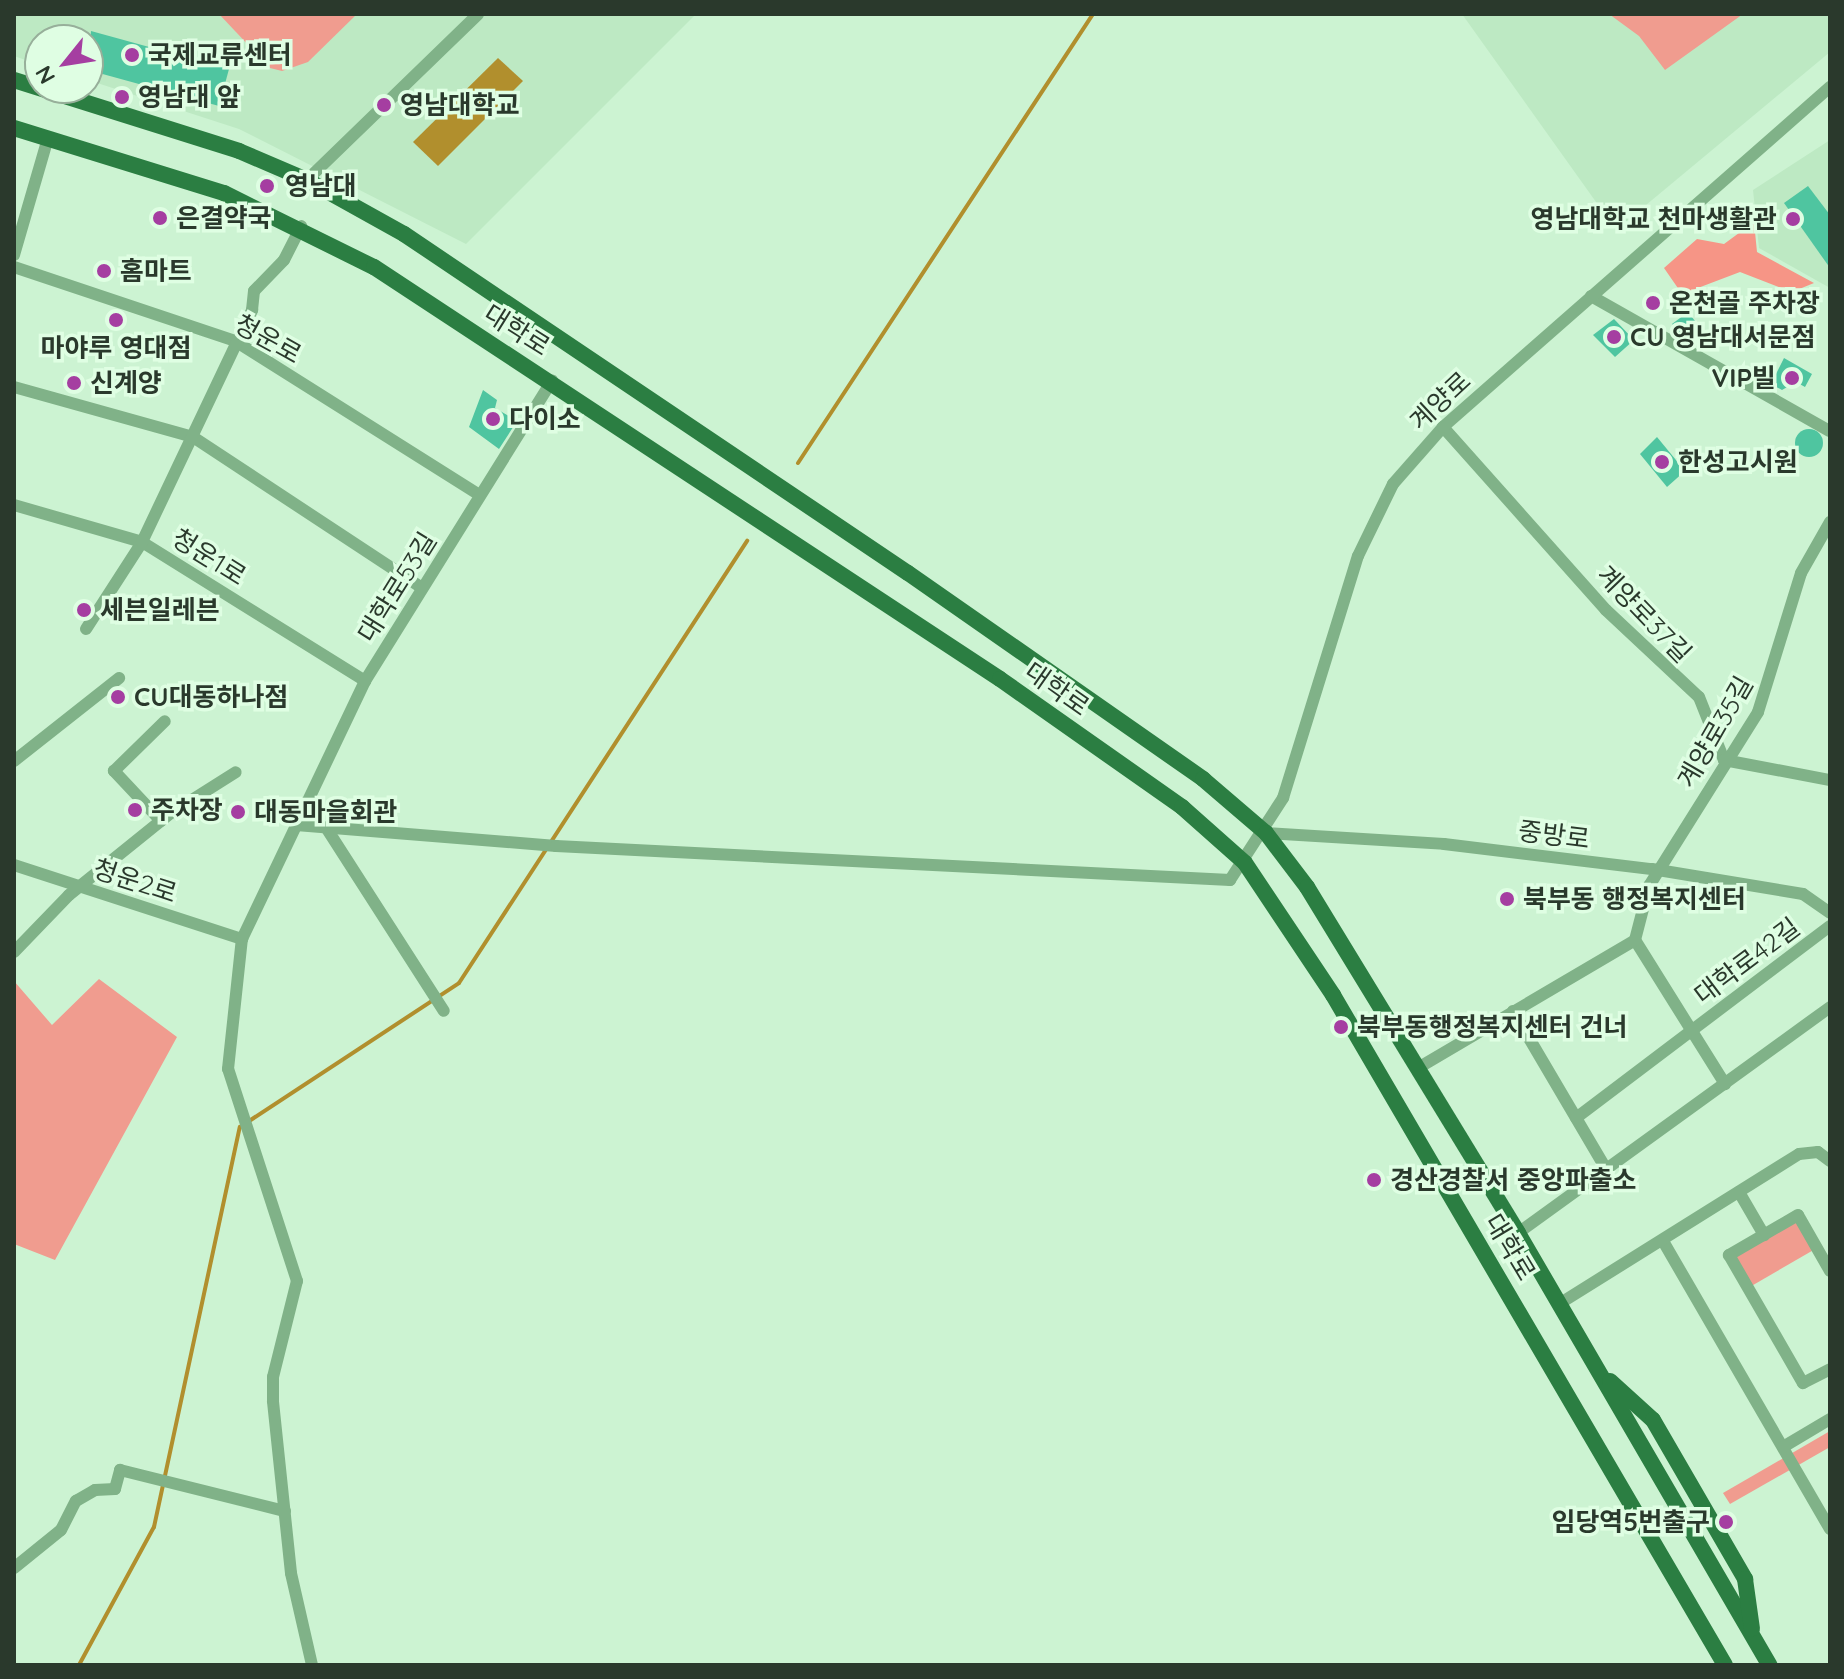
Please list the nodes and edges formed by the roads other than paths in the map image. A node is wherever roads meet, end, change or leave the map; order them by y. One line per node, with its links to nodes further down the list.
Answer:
1 (478, 14): 6 (street)
2 (14, 80): 6 (main road)
3 (1830, 87): 10 (street, 계양로)
4 (14, 128): 5 (main road, 대학로)
5 (48, 138): 7 (main road, 대학로); 8 (street)
6 (307, 180): 34 (main road)
7 (301, 226): 11 (street); 12 (main road, 대학로)
8 (14, 255)
9 (14, 267): 11 (street, 청운로)
10 (1591, 296): 14 (street, 계양로); 15 (street)
11 (235, 341): 16 (street); 17 (street, 청운로)
12 (552, 381): 17 (street, 대학로53길); 35 (main road, 대학로)
13 (14, 387): 16 (street)
14 (1443, 427): 27 (street, 계양로37길); 34 (street, 계양로)
15 (1830, 431)
16 (193, 437): 20 (street); 21 (street)
17 (480, 495): 21 (street, 대학로53길)
18 (14, 505): 20 (street, 청운1로)
19 (1830, 522): 27 (street, 계양로35길)
20 (142, 542): 22 (street); 24 (street, 청운1로)
21 (422, 588): 24 (street, 대학로53길)
22 (86, 629)
23 (119, 678): 26 (street)
24 (365, 681): 32 (street, 대학로53길)
25 (165, 721): 31 (street)
26 (19, 746): 28 (street)
27 (1724, 760): 30 (street); 37 (street, 계양로35길)
28 (14, 761)
29 (236, 772): 31 (street)
30 (1830, 780)
31 (161, 821): 38 (street)
32 (296, 825): 33 (street); 41 (street, 대학로53길)
33 (327, 829): 35 (street); 45 (street)
34 (1266, 833): 35 (street, 계양로); 37 (street, 중방로); 48 (main road)
35 (1245, 863): 66 (main road, 대학로)
36 (14, 865): 38 (street, 청운2로)
37 (1663, 871): 39 (street, 중방로); 42 (street, 계양로35길)
38 (81, 886): 41 (street, 청운2로); 43 (street)
39 (1830, 913)
40 (1830, 926): 47 (street, 대학로42길)
41 (242, 939): 62 (street, 대학로53길)
42 (1635, 940): 46 (street); 47 (street)
43 (14, 952)
44 (1830, 1007): 49 (street)
45 (444, 1011)
46 (1513, 1011): 48 (street); 50 (street)
47 (1690, 1031): 49 (street, 대학로42길); 50 (street, 대학로42길)
48 (1418, 1068): 54 (main road)
49 (1725, 1084): 52 (street)
50 (1576, 1118): 52 (street)
51 (1830, 1161): 53 (street)
52 (1608, 1172): 54 (street)
53 (1739, 1192): 55 (street); 56 (street)
54 (1518, 1233): 58 (main road)
55 (1764, 1235): 57 (street); 59 (street)
56 (1663, 1241): 58 (street); 61 (street)
57 (1830, 1271)
58 (1559, 1304): 67 (main road)
59 (1830, 1369)
60 (1830, 1419): 61 (street)
61 (1783, 1447): 63 (street)
62 (285, 1511): 64 (street); 65 (street, 대학로53길)
63 (1830, 1529)
64 (14, 1568)
65 (312, 1665)
66 (1725, 1665)
67 (1769, 1665)

